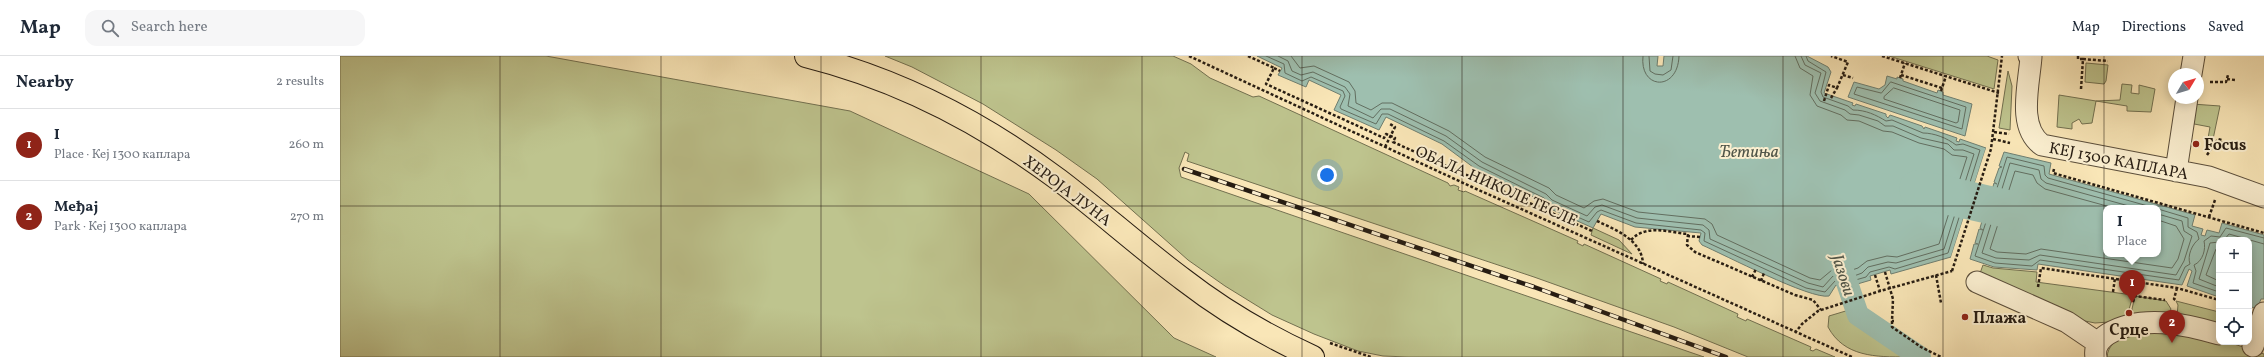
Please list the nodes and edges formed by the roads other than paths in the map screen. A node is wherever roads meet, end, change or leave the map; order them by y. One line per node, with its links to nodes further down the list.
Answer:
1 (806, 56): 13 (main road, ХЕРОЈА ЛУНА)
2 (2031, 56): 6 (street, КЕЈ 1300 КАПЛАРА)
3 (2194, 56): 4 (street)
4 (2196, 68)
5 (2186, 104): 6 (street)
6 (2176, 171): 7 (street, КЕЈ 1300 КАПЛАРА)
7 (2264, 197)
8 (1977, 282): 12 (street)
9 (2264, 313): 11 (street)
10 (2216, 333): 12 (street)
11 (2253, 346)
12 (2097, 350)
13 (1313, 357)

